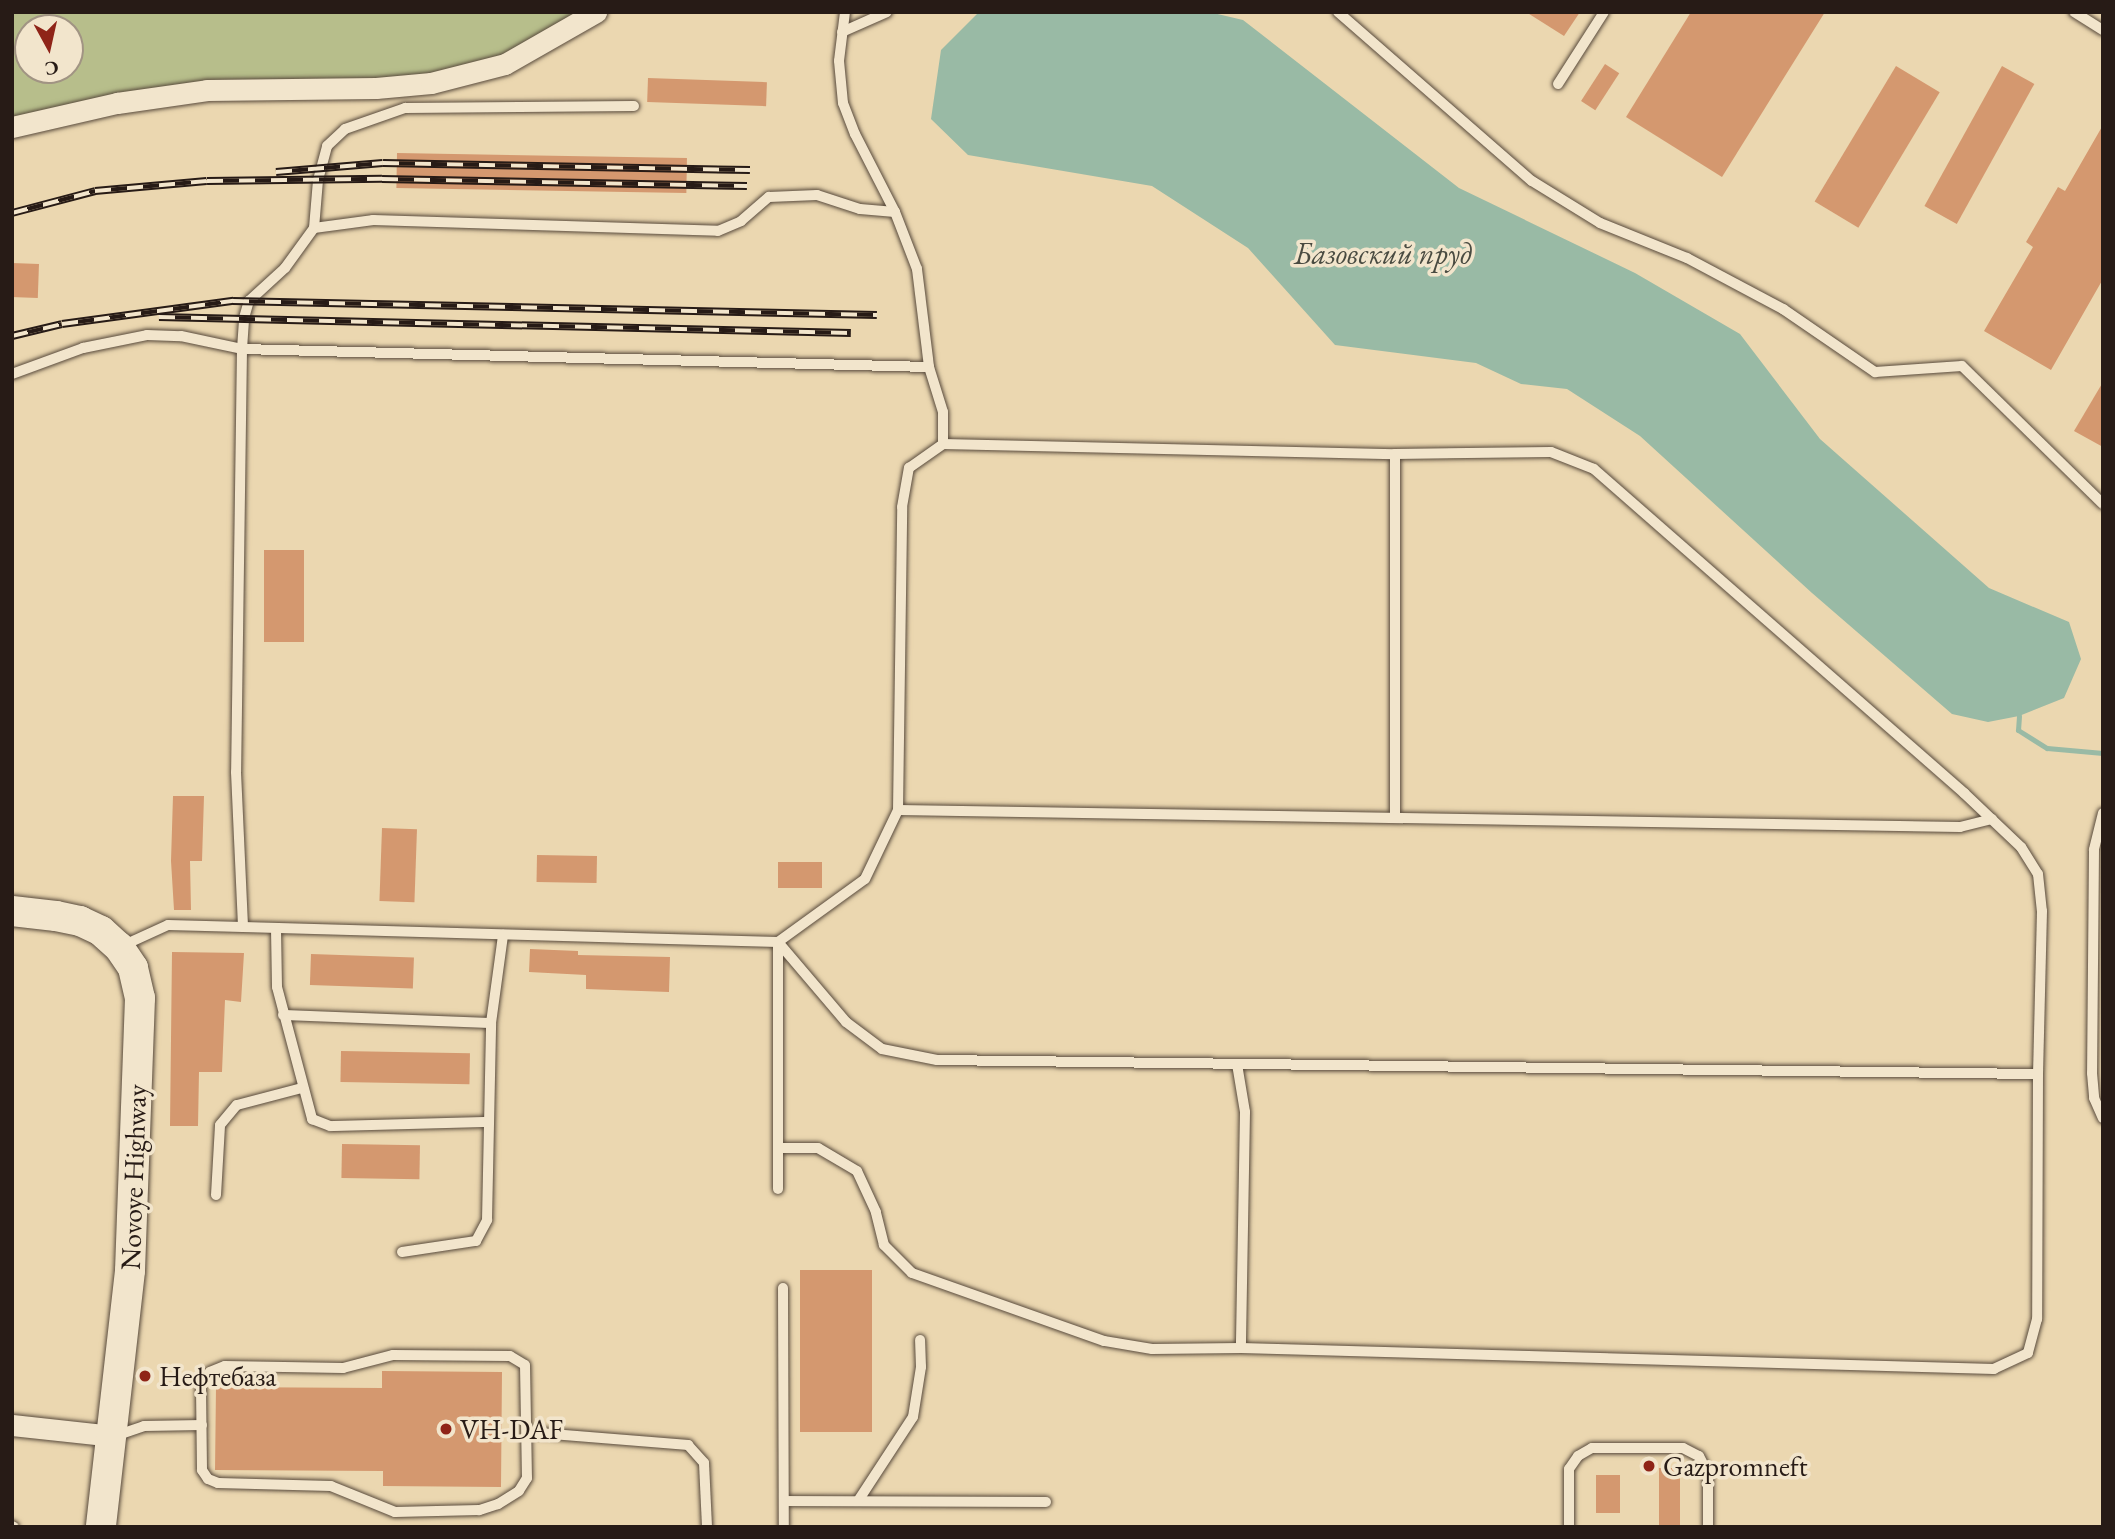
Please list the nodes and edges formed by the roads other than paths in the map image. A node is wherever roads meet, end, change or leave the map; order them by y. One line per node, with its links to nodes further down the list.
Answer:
1 (596, 12): 11 (street)
2 (845, 12): 8 (lane)
3 (887, 12): 8 (lane)
4 (1338, 12): 19 (lane)
5 (1604, 12): 9 (lane)
6 (2074, 12): 7 (lane)
7 (2103, 30)
8 (842, 32): 12 (lane)
9 (1558, 84)
10 (634, 106): 13 (lane)
11 (12, 127)
12 (895, 212): 13 (lane); 15 (lane)
13 (314, 228): 14 (lane)
14 (242, 349): 15 (lane); 16 (lane); 25 (lane)
15 (929, 367): 17 (lane)
16 (12, 374)
17 (943, 444): 18 (lane); 20 (lane)
18 (1395, 454): 22 (lane); 23 (lane)
19 (2103, 504)
20 (898, 810): 22 (lane); 28 (lane)
21 (2103, 813): 35 (lane)
22 (1395, 816): 23 (lane)
23 (1992, 819): 33 (lane)
24 (12, 911): 29 (main road, Novoye Highway)
25 (243, 927): 26 (lane); 29 (lane)
26 (276, 929): 27 (lane); 30 (lane)
27 (503, 935): 28 (lane); 31 (lane)
28 (778, 942): 32 (lane); 37 (lane)
29 (119, 947): 47 (main road, Novoye Highway)
30 (283, 1015): 31 (lane); 34 (lane)
31 (491, 1023): 36 (lane)
32 (1237, 1064): 33 (lane); 43 (lane)
33 (2038, 1074): 43 (lane)
34 (302, 1088): 36 (lane); 39 (lane)
35 (2103, 1118)
36 (488, 1122): 40 (lane)
37 (778, 1148): 38 (lane); 43 (lane)
38 (778, 1189)
39 (216, 1195)
40 (402, 1252)
41 (783, 1288): 48 (lane)
42 (920, 1340): 49 (lane)
43 (1241, 1348)
44 (12, 1425): 47 (street)
45 (202, 1425): 46 (lane); 46 (lane); 47 (lane)
46 (527, 1432): 52 (lane)
47 (114, 1436): 51 (main road, Novoye Highway)
48 (784, 1501): 49 (lane); 53 (lane)
49 (858, 1501): 50 (lane)
50 (1046, 1502)
51 (101, 1527)
52 (708, 1527)
53 (785, 1527)
54 (1569, 1527): 55 (lane)
55 (1708, 1527)

